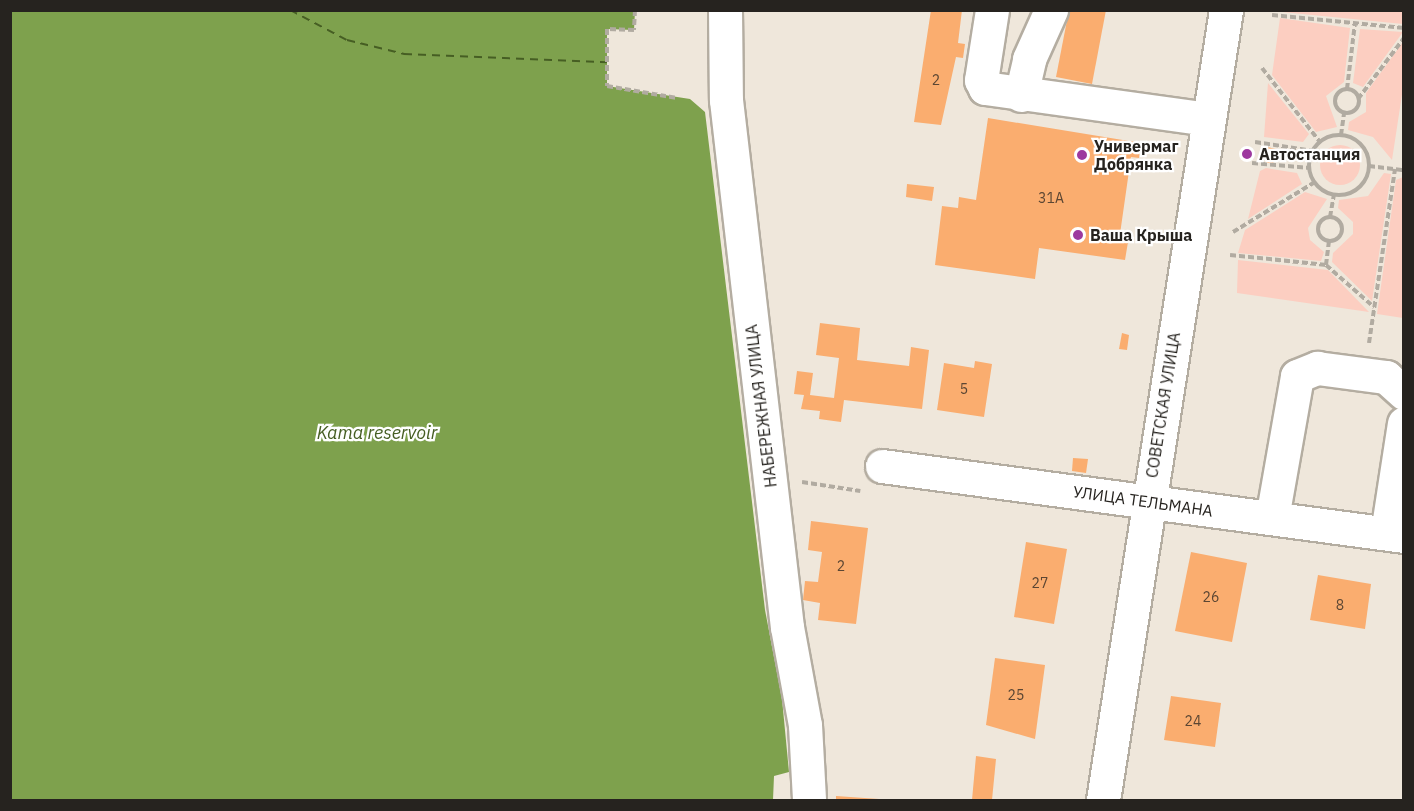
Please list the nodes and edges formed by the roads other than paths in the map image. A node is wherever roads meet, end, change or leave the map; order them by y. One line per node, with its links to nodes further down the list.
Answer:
1 (725, 10): 13 (street, НАБЕРЕЖНАЯ УЛИЦА)
2 (992, 10): 5 (street)
3 (1051, 10): 5 (street)
4 (1226, 10): 6 (street, СОВЕТСКАЯ УЛИЦА)
5 (1021, 95): 6 (street)
6 (1209, 119): 10 (street, СОВЕТСКАЯ УЛИЦА)
7 (1404, 393): 11 (street)
8 (1404, 423): 12 (street)
9 (882, 466): 10 (street, УЛИЦА ТЕЛЬМАНА)
10 (1148, 501): 11 (street, УЛИЦА ТЕЛЬМАНА); 14 (street, СОВЕТСКАЯ УЛИЦА)
11 (1272, 518): 12 (street, УЛИЦА ТЕЛЬМАНА)
12 (1395, 535)
13 (809, 801)
14 (1103, 801)

